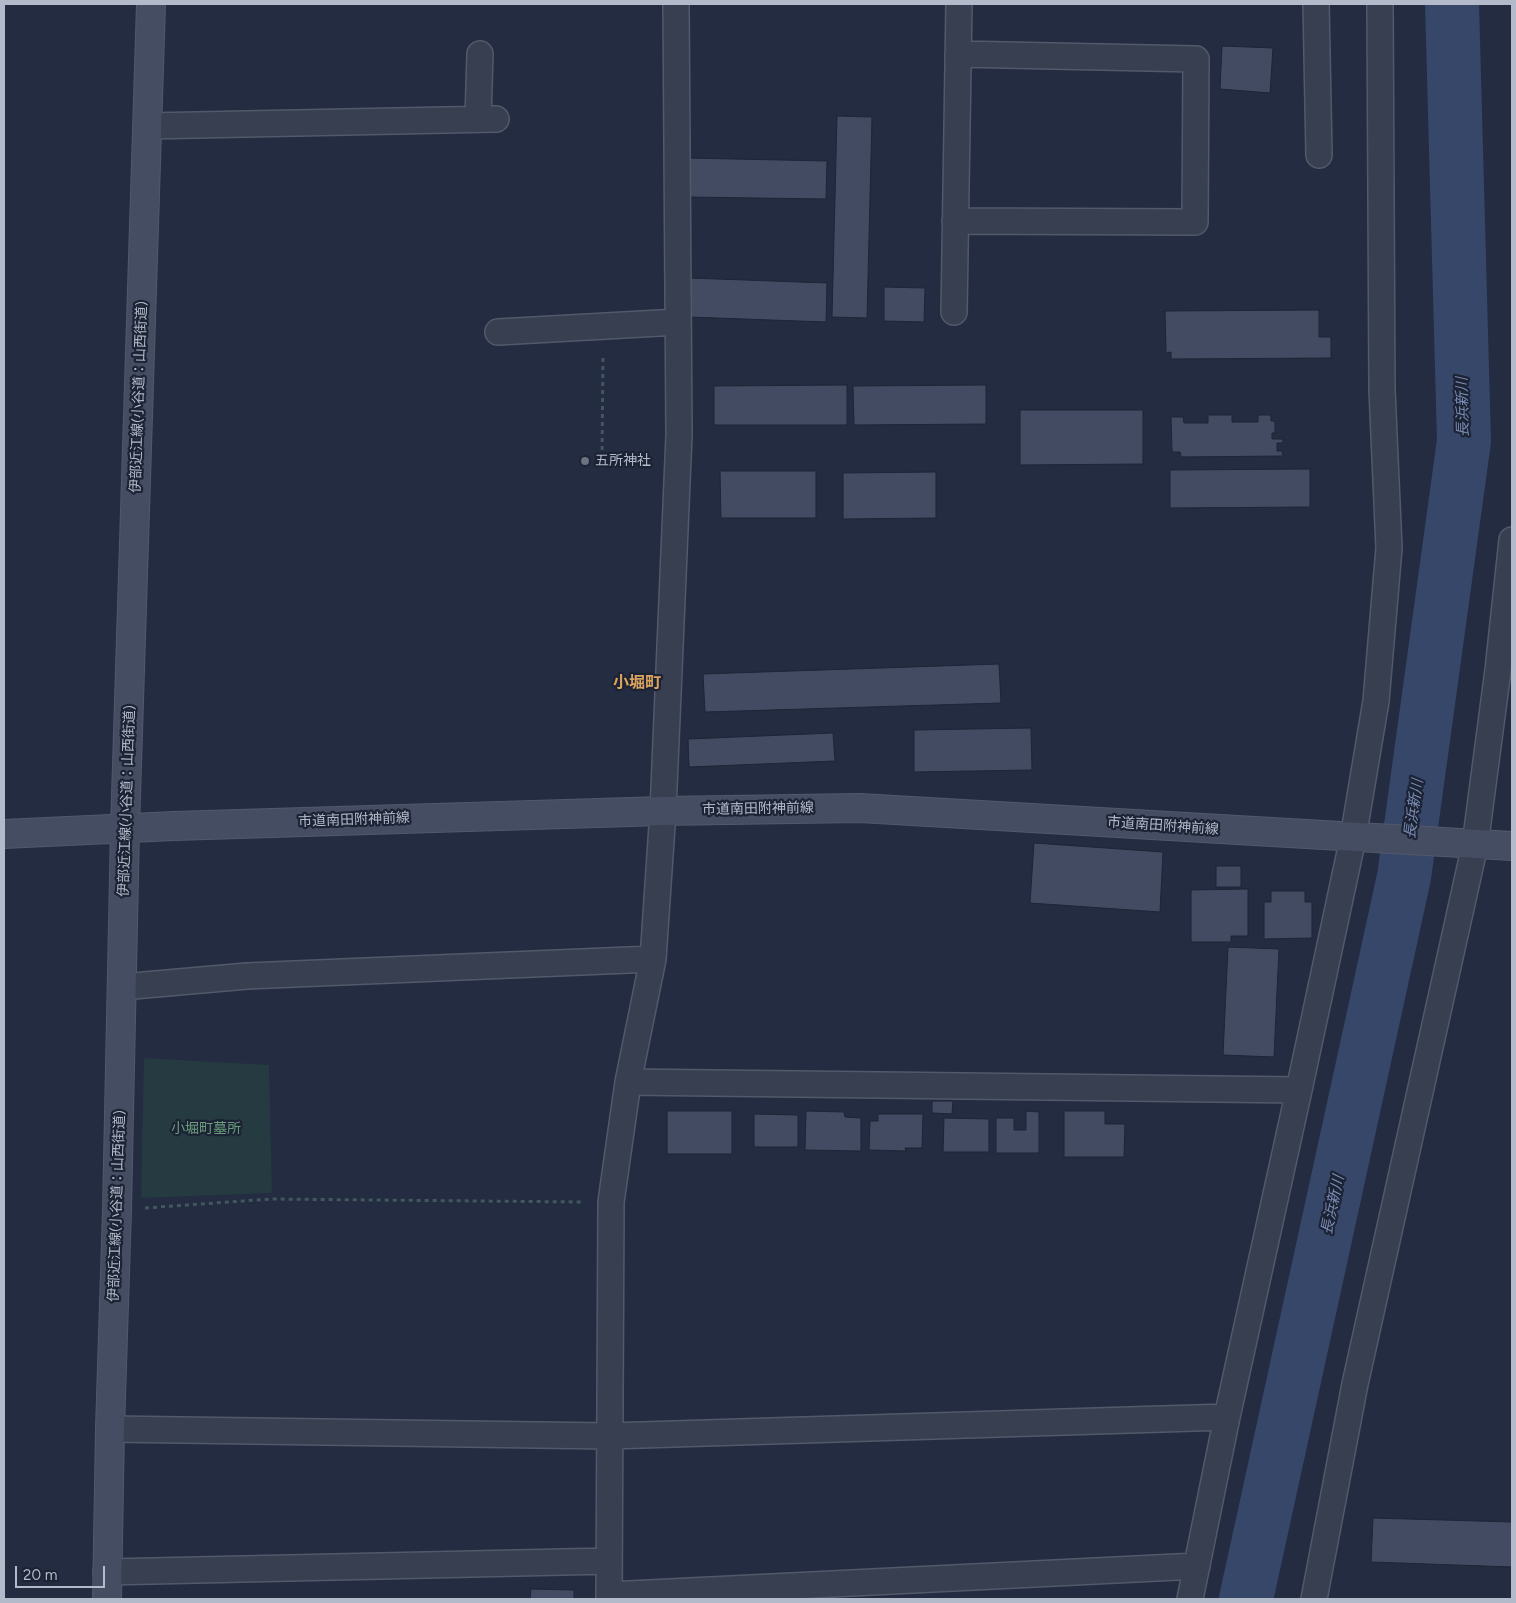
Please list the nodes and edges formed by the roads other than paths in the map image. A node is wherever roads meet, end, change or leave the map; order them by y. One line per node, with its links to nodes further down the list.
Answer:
1 (151, 4): 8 (main road, 伊部近江線(小谷道：山西街道))
2 (676, 4): 12 (street)
3 (959, 4): 7 (street)
4 (1316, 4): 9 (street)
5 (1380, 4): 18 (street)
6 (480, 54): 8 (street)
7 (958, 54): 10 (street); 10 (street)
8 (147, 126): 16 (main road, 伊部近江線(小谷道：山西街道))
9 (1319, 155)
10 (955, 221): 11 (street)
11 (954, 312)
12 (678, 322): 13 (street); 15 (street)
13 (498, 332)
14 (1512, 540): 19 (street)
15 (662, 811): 16 (main road, 市道南田附神前線); 18 (main road, 市道南田附神前線); 21 (street)
16 (126, 828): 17 (main road, 市道南田附神前線); 22 (main road, 伊部近江線(小谷道：山西街道))
17 (4, 834)
18 (1353, 838): 19 (main road, 市道南田附神前線); 24 (street)
19 (1475, 845): 20 (main road, 市道南田附神前線); 34 (street)
20 (1512, 846)
21 (653, 960): 22 (street); 23 (street)
22 (122, 988): 26 (main road, 伊部近江線(小谷道：山西街道))
23 (628, 1082): 24 (street); 27 (street)
24 (1300, 1090): 25 (street)
25 (1227, 1417): 27 (street); 29 (street)
26 (110, 1429): 27 (street); 30 (main road, 伊部近江線(小谷道：山西街道))
27 (609, 1436): 28 (street)
28 (609, 1561): 30 (street); 31 (street)
29 (1197, 1566): 31 (street); 33 (street)
30 (106, 1572): 32 (main road, 伊部近江線(小谷道：山西街道))
31 (609, 1597)
32 (107, 1599)
33 (1190, 1599)
34 (1314, 1599)

